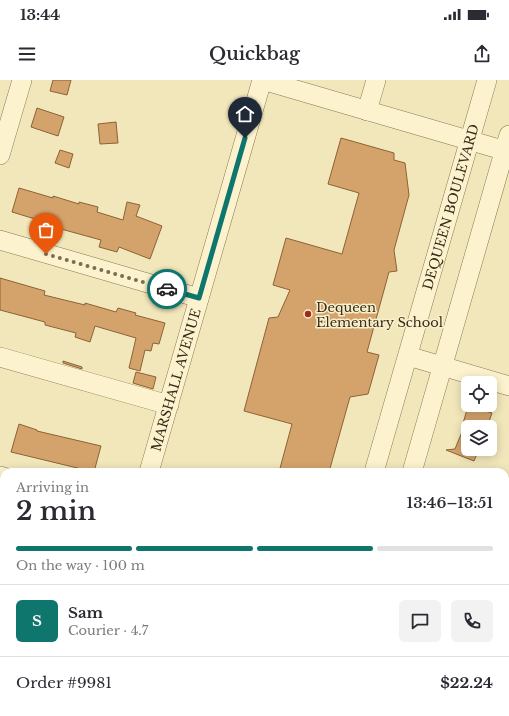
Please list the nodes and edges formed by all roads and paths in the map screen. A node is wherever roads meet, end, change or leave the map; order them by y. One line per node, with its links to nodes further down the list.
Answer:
1 (22, 80): 6 (street)
2 (262, 80): 5 (street); 11 (street, MARSHALL AVENUE)
3 (376, 80): 5 (street)
4 (487, 80): 7 (street, DEQUEEN BOULEVARD)
5 (367, 111): 7 (street)
6 (4, 124): 9 (street)
7 (470, 140): 8 (street); 12 (street, DEQUEEN BOULEVARD)
8 (508, 146): 14 (street)
9 (0, 155)
10 (0, 240): 11 (street)
11 (199, 298): 16 (street, MARSHALL AVENUE)
12 (408, 356): 14 (street); 18 (street, DEQUEEN BOULEVARD)
13 (0, 357): 16 (street)
14 (442, 366): 15 (street); 19 (street)
15 (509, 386)
16 (169, 406): 17 (street, MARSHALL AVENUE)
17 (150, 468)
18 (375, 468)
19 (413, 468)

